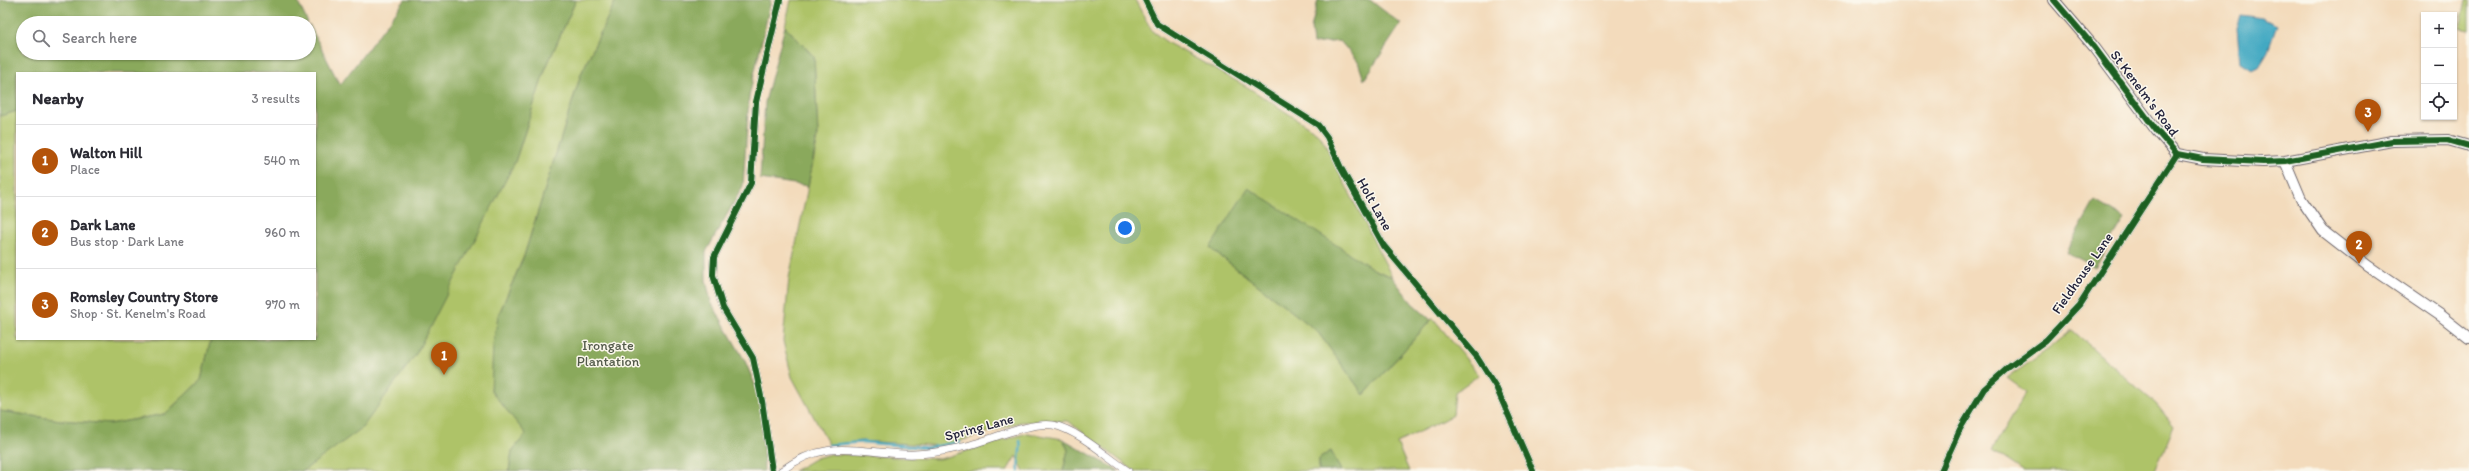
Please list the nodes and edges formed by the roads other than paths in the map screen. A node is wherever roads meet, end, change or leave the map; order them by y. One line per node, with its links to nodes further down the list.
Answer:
1 (780, 0): 8 (street)
2 (1145, 0): 11 (street, Holt Lane)
3 (2054, 0): 5 (street, St Kenelm's Road)
4 (2469, 146): 6 (street, St Kenelm's Road)
5 (2177, 154): 6 (street, St Kenelm's Road); 12 (street, Fieldhouse Lane)
6 (2285, 161): 7 (street)
7 (2469, 338)
8 (772, 471)
9 (781, 471): 10 (street, Spring Lane)
10 (1128, 471)
11 (1533, 471)
12 (1941, 471)

